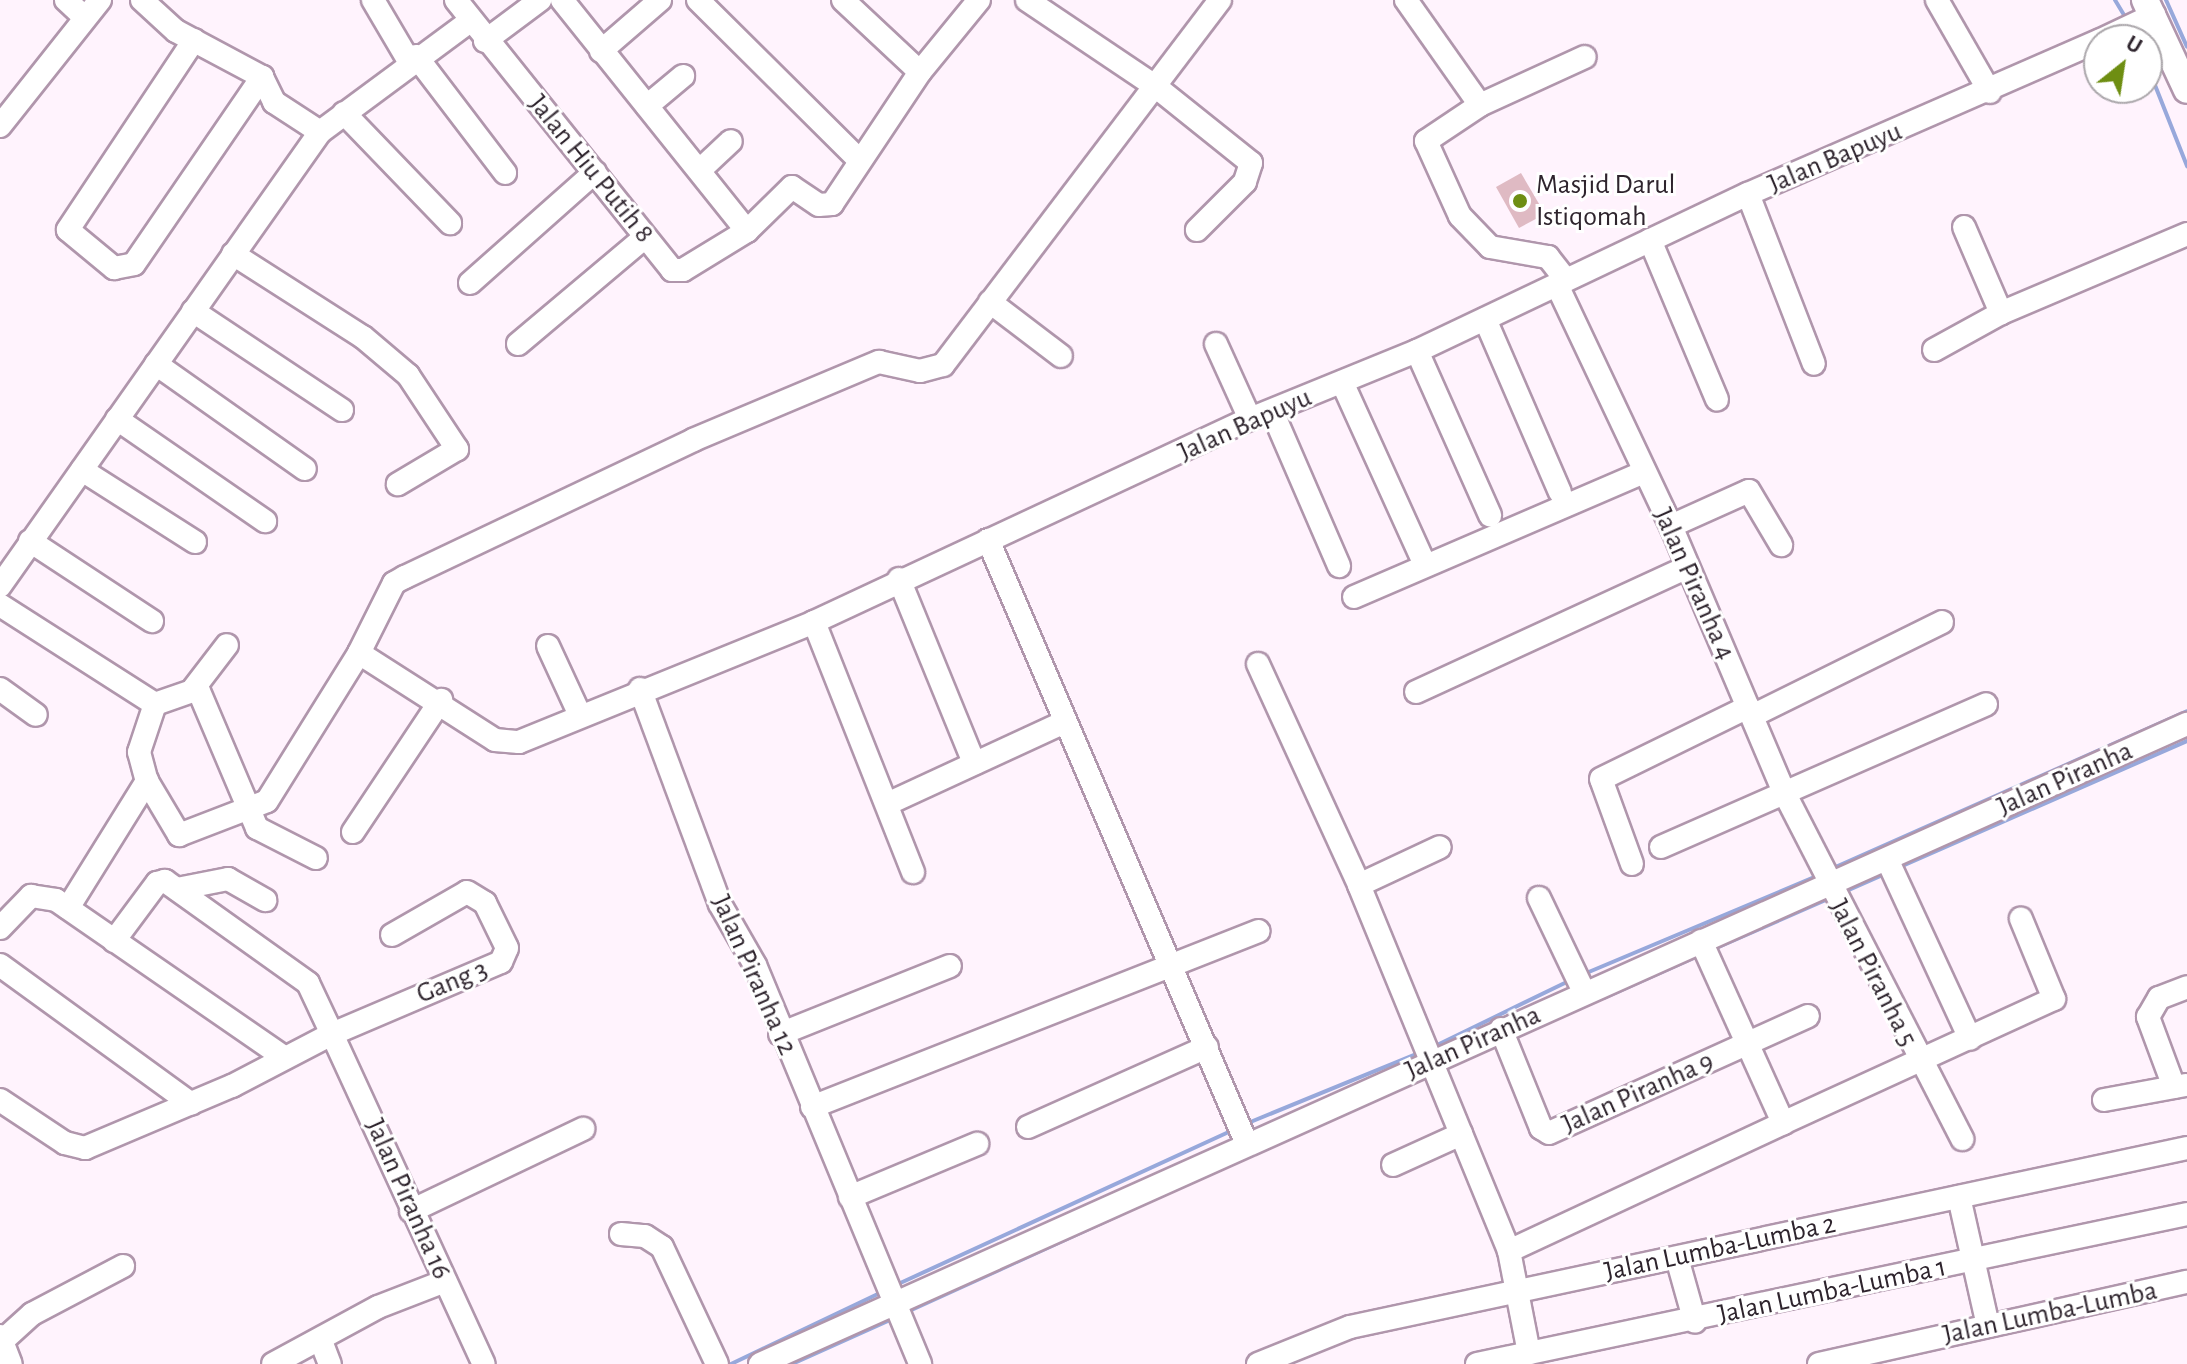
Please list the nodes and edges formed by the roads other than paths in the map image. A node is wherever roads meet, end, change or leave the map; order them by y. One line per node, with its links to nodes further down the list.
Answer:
1 (66, 0): 17 (street)
2 (100, 0): 17 (street)
3 (142, 0): 20 (street)
4 (373, 0): 25 (street)
5 (456, 0): 18 (street, Jalan Hiu Putih 8)
6 (540, 0): 21 (street)
7 (562, 0): 23 (street)
8 (660, 0): 23 (street)
9 (698, 0): 38 (street)
10 (843, 0): 26 (street)
11 (979, 0): 26 (street)
12 (1027, 0): 29 (street)
13 (1220, 0): 29 (street)
14 (1937, 0): 31 (street)
15 (1410, 2): 32 (street)
16 (2149, 8): 19 (street, Jalan Bapuyu); 30 (main road)
17 (85, 18): 35 (street)
18 (470, 21): 21 (street, Jalan Hiu Putih 8); 25 (street)
19 (2124, 24)
20 (194, 40): 28 (street); 28 (street)
21 (485, 41): 40 (street, Jalan Hiu Putih 8)
22 (2083, 48): 31 (street, Jalan Bapuyu)
23 (601, 51): 33 (street)
24 (1585, 57): 32 (street)
25 (412, 59): 34 (street); 41 (street)
26 (920, 72): 38 (street)
27 (683, 76): 33 (street)
28 (262, 77): 36 (street)
29 (1155, 86): 45 (street); 53 (street)
30 (2187, 90)
31 (1990, 92): 42 (street, Jalan Bapuyu)
32 (1480, 105): 51 (street)
33 (647, 106): 39 (street)
34 (344, 113): 36 (street); 43 (street)
35 (0, 126)
36 (320, 132): 50 (street)
37 (731, 141): 39 (street)
38 (860, 161): 46 (street)
39 (700, 170): 46 (street)
40 (595, 172): 48 (street, Jalan Hiu Putih 8); 52 (street)
41 (505, 173)
42 (1748, 194): 49 (street, Jalan Bapuyu); 63 (street)
43 (450, 223)
44 (1964, 227): 55 (street)
45 (1197, 230)
46 (747, 231): 48 (street, Jalan Hiu Putih 8)
47 (2187, 234): 55 (street)
48 (645, 237): 57 (street)
49 (1650, 240): 51 (street, Jalan Bapuyu); 65 (street)
50 (233, 254): 54 (street); 73 (street)
51 (1561, 282): 56 (street, Jalan Bapuyu); 72 (street, Jalan Piranha 4)
52 (470, 283)
53 (990, 302): 61 (street); 94 (street)
54 (193, 311): 62 (street); 66 (street)
55 (2001, 313): 59 (street)
56 (1485, 319): 60 (street, Jalan Bapuyu); 74 (street)
57 (518, 344)
58 (1216, 344): 69 (street)
59 (1934, 350)
60 (1417, 351): 64 (street, Jalan Bapuyu); 75 (street)
61 (1061, 356)
62 (156, 364): 68 (street); 70 (street)
63 (1814, 364)
64 (1342, 382): 67 (street, Jalan Bapuyu); 82 (street)
65 (1717, 399)
66 (342, 410)
67 (1272, 411): 69 (street, Jalan Bapuyu); 83 (street)
68 (117, 419): 71 (street); 76 (street)
69 (1250, 419): 78 (street, Jalan Bapuyu)
70 (305, 469)
71 (82, 470): 79 (street); 80 (street)
72 (1644, 472): 77 (street, Jalan Piranha 4); 82 (street)
73 (398, 484)
74 (1560, 492)
75 (1490, 515)
76 (265, 521)
77 (1671, 526): 81 (street); 84 (street, Jalan Piranha 4)
78 (988, 540): 85 (street, Jalan Bapuyu); 106 (street)
79 (30, 541): 86 (street); 89 (street)
80 (195, 542)
81 (1781, 545)
82 (1425, 565): 87 (street)
83 (1339, 566)
84 (1688, 567): 99 (street); 103 (street, Jalan Piranha 4)
85 (899, 579): 90 (street, Jalan Bapuyu); 108 (street)
86 (0, 586)
87 (1354, 597)
88 (0, 605): 101 (street)
89 (152, 621)
90 (814, 622): 98 (street, Jalan Bapuyu); 111 (street)
91 (1942, 622): 103 (street)
92 (227, 645): 96 (street)
93 (548, 646): 104 (street)
94 (359, 653): 100 (street); 112 (street)
95 (1258, 664): 121 (street)
96 (194, 688): 101 (street); 112 (street)
97 (0, 689): 105 (street)
98 (640, 689): 104 (street, Jalan Bapuyu); 141 (street, Jalan Piranha 12)
99 (1416, 692)
100 (441, 700): 104 (street, Jalan Bapuyu); 113 (street)
101 (155, 704): 109 (street)
102 (1986, 704): 110 (street)
103 (1750, 712): 110 (street, Jalan Piranha 4); 118 (street)
104 (579, 713)
105 (36, 715)
106 (1062, 723): 108 (street); 135 (street)
107 (2187, 724): 117 (street, Jalan Piranha)
108 (974, 763): 111 (street)
109 (147, 781): 112 (street); 126 (street)
110 (1785, 794): 115 (street); 120 (street, Jalan Piranha 4)
111 (887, 804): 119 (street)
112 (243, 806): 116 (street)
113 (353, 832)
114 (1440, 847): 121 (street)
115 (1661, 847)
116 (316, 858)
117 (1887, 859): 120 (street, Jalan Piranha); 142 (street)
118 (1632, 864)
119 (913, 872)
120 (1829, 884): 132 (street, Jalan Piranha); 147 (street, Jalan Piranha 5)
121 (1359, 885): 146 (street)
122 (177, 889): 124 (street); 131 (street); 140 (street, Jalan Piranha 16)
123 (1539, 898): 137 (street)
124 (265, 900)
125 (7, 903): 126 (street); 128 (street)
126 (68, 908): 131 (street)
127 (2021, 919): 142 (street)
128 (0, 928)
129 (1259, 931): 135 (street)
130 (392, 935): 140 (street, Gang 3)
131 (114, 941): 145 (street)
132 (1701, 941): 137 (street, Jalan Piranha); 143 (street)
133 (0, 965): 151 (street)
134 (950, 966): 141 (street)
135 (1173, 969): 144 (street); 152 (street)
136 (2187, 987): 148 (street)
137 (1584, 992): 139 (street, Jalan Piranha)
138 (1808, 1016): 143 (street)
139 (1501, 1029): 143 (street, Jalan Piranha 9); 146 (street, Jalan Piranha)
140 (332, 1034): 145 (street); 164 (street, Jalan Piranha 16)
141 (780, 1034): 152 (street, Jalan Piranha 12)
142 (1970, 1039): 147 (street)
143 (1745, 1044): 153 (street)
144 (1207, 1047): 154 (street); 158 (street)
145 (285, 1058): 151 (street)
146 (1433, 1061): 156 (street); 158 (street, Jalan Piranha)
147 (1918, 1062): 153 (street); 157 (street, Jalan Piranha 5)
148 (2181, 1086): 150 (street)
149 (0, 1100): 151 (street)
150 (2104, 1100)
151 (191, 1104)
152 (812, 1107): 162 (street, Jalan Piranha 12)
153 (1783, 1123): 167 (street)
154 (1028, 1127)
155 (583, 1129): 164 (street)
156 (1461, 1134): 161 (street); 167 (street)
157 (1962, 1139)
158 (1246, 1142): 174 (street, Jalan Piranha)
159 (977, 1144): 162 (street)
160 (2187, 1148): 163 (street, Jalan Lumba-Lumba 2)
161 (1393, 1165)
162 (850, 1197): 174 (street, Jalan Piranha 12)
163 (1959, 1197): 168 (street, Jalan Lumba-Lumba 2); 169 (street)
164 (411, 1211): 171 (street, Jalan Piranha 16)
165 (2187, 1214): 169 (street, Jalan Lumba-Lumba 1)
166 (621, 1234): 184 (street)
167 (1509, 1251): 173 (street)
168 (1677, 1258): 173 (street, Jalan Lumba-Lumba 2); 175 (street)
169 (1975, 1260): 175 (street, Jalan Lumba-Lumba 1); 176 (street)
170 (123, 1266): 177 (street)
171 (445, 1281): 178 (street); 183 (street, Jalan Piranha 16)
172 (2187, 1282): 176 (street, Jalan Lumba-Lumba)
173 (1518, 1290): 179 (street); 187 (street, Jalan Lumba-Lumba 2)
174 (894, 1302): 185 (street, Jalan Piranha); 186 (street, Jalan Piranha 12)
175 (1695, 1322): 179 (street, Jalan Lumba-Lumba 1)
176 (1988, 1326): 189 (street, Jalan Lumba-Lumba)
177 (1, 1340): 180 (street)
178 (321, 1341): 181 (street); 182 (street)
179 (1529, 1353): 188 (street, Jalan Lumba-Lumba 1)
180 (11, 1364)
181 (273, 1364)
182 (330, 1364)
183 (484, 1364)
184 (717, 1364)
185 (760, 1364)
186 (920, 1364)
187 (1258, 1364)
188 (1477, 1364)
189 (1819, 1364)

